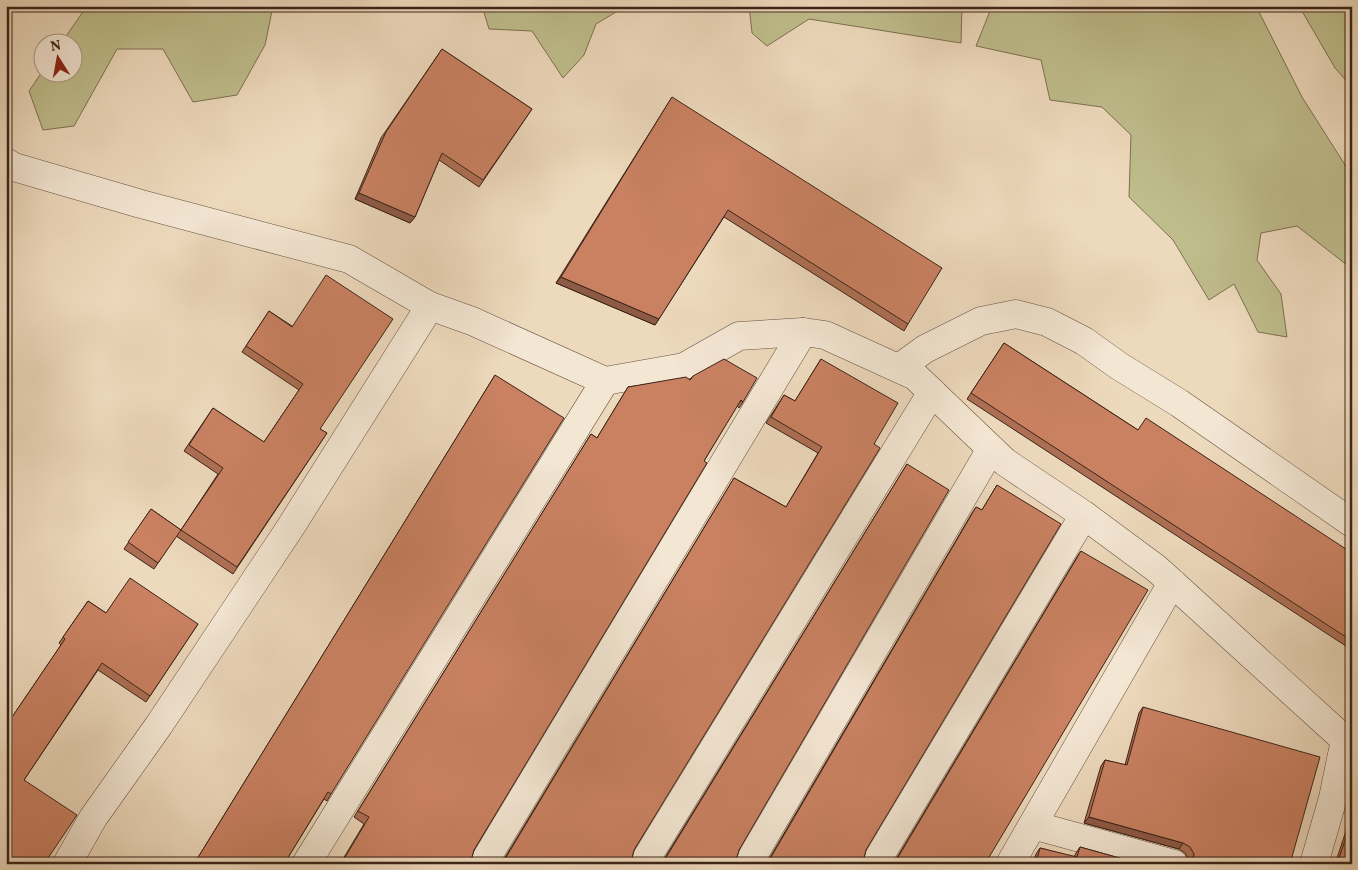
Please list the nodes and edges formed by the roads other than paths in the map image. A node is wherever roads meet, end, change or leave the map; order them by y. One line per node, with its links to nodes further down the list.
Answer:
1 (6, 162): 2 (lane)
2 (430, 306): 5 (lane); 13 (lane)
3 (803, 332): 4 (lane); 5 (lane); 15 (lane)
4 (898, 368): 6 (lane); 9 (lane)
5 (605, 381): 14 (lane)
6 (932, 392): 7 (lane); 16 (lane)
7 (991, 449): 8 (lane); 17 (lane)
8 (1084, 515): 10 (lane); 18 (lane)
9 (1352, 523)
10 (1172, 583): 11 (lane); 12 (lane)
11 (1341, 812): 21 (lane)
12 (1033, 825): 19 (lane); 20 (lane)
13 (67, 864)
14 (306, 864)
15 (483, 864)
16 (643, 864)
17 (748, 864)
18 (875, 864)
19 (1010, 864)
20 (1174, 864)
21 (1314, 864)

